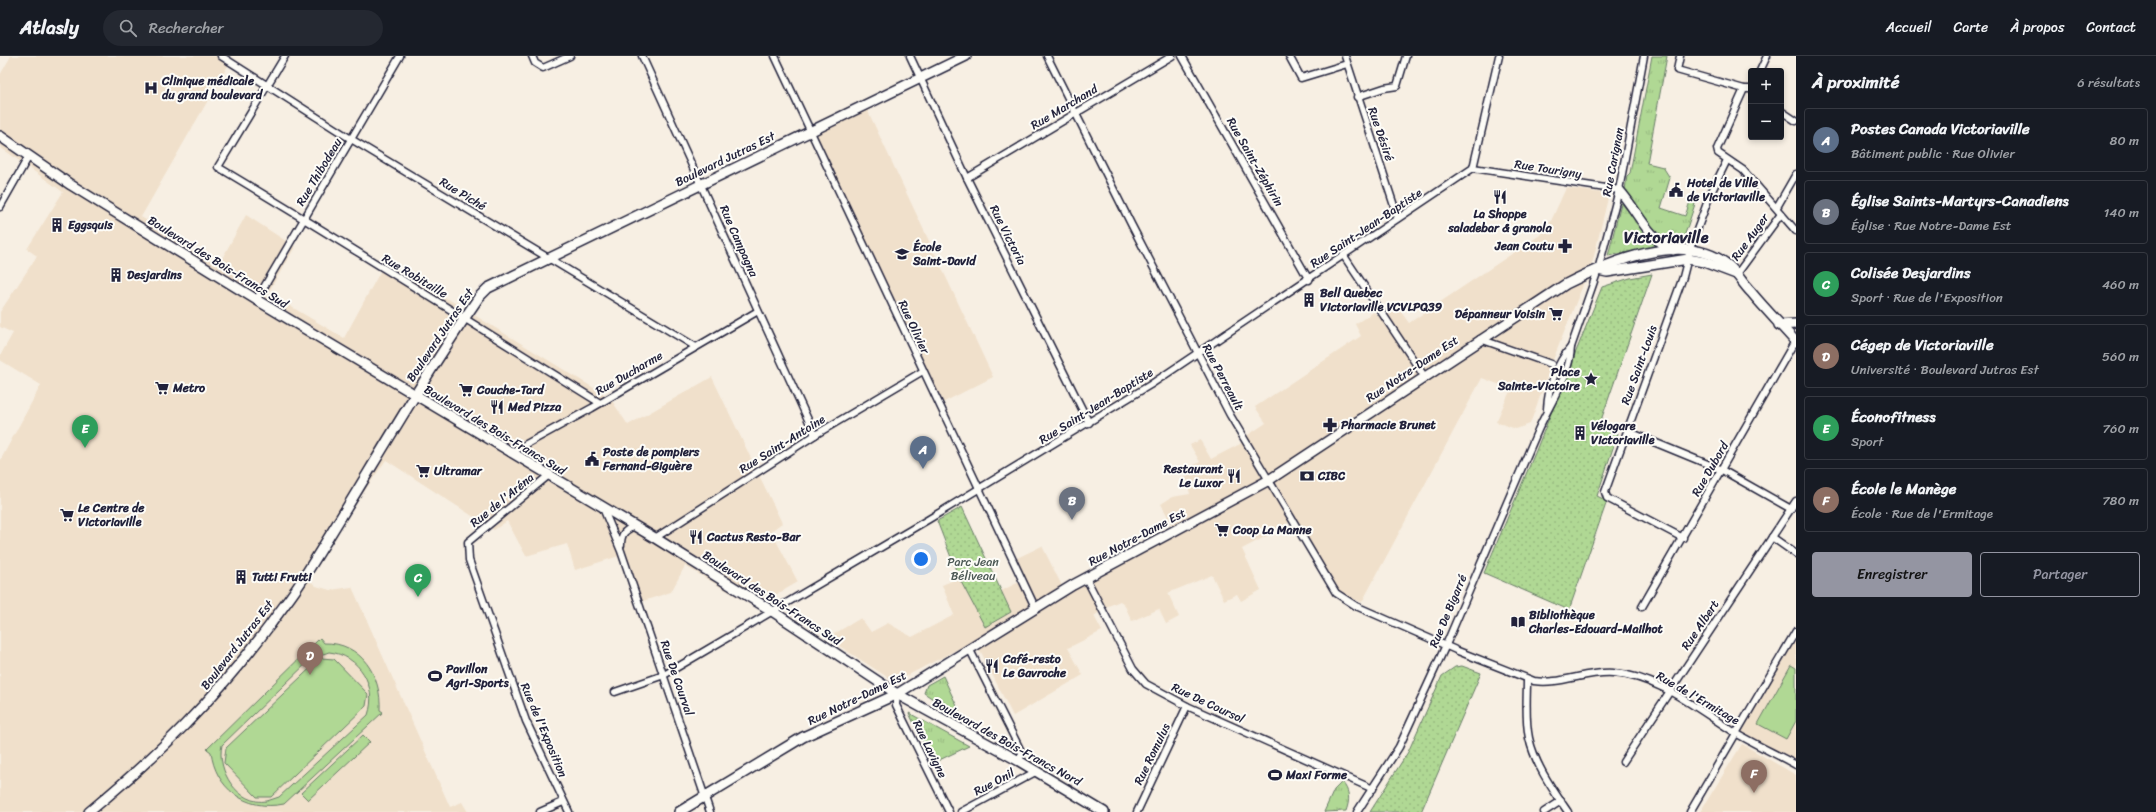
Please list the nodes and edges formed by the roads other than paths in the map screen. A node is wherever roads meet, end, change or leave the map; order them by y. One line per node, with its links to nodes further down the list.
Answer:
1 (221, 56): 23 (street, Rue Piché)
2 (285, 56): 23 (street)
3 (400, 56): 32 (street, Rue Thibodeau)
4 (532, 56): 5 (street)
5 (570, 56)
6 (642, 56): 38 (street, Rue Campagna)
7 (775, 56): 30 (street, Rue Olivier)
8 (910, 56): 22 (street, Rue Victoria)
9 (966, 56): 22 (street, Boulevard Jutras Est)
10 (1047, 56): 28 (street, Rue Perreault)
11 (1172, 56): 28 (street, Rue Marchand)
12 (1182, 56): 52 (street, Rue Saint-Zéphirin)
13 (1289, 56): 20 (street)
14 (1345, 56): 20 (street, Rue Désiré)
15 (1406, 56): 26 (street)
16 (1499, 56): 35 (street)
17 (1644, 56): 39 (street, Rue Carignan)
18 (1680, 56): 24 (street)
19 (1767, 56): 21 (street)
20 (1347, 64): 26 (street, Rue Désiré)
21 (1761, 68)
22 (920, 78): 30 (street, Boulevard Jutras Est); 37 (street, Rue Victoria)
23 (267, 85): 32 (street, Rue Piché); 43 (street, Rue Robitaille)
24 (1744, 89): 25 (street); 34 (street)
25 (1748, 89)
26 (1357, 97): 44 (street, Rue Désiré)
27 (1784, 112): 29 (street)
28 (1075, 114): 37 (street, Rue Marchand); 61 (street, Rue Perreault)
29 (1796, 121)
30 (810, 131): 38 (street, Boulevard Jutras Est); 63 (street, Rue Olivier)
31 (0, 136): 33 (street, Boulevard des Bois-Francs Sud)
32 (351, 139): 43 (street, Rue Thibodeau); 49 (street, Rue Piché)
33 (29, 156): 40 (street); 53 (street, Boulevard des Bois-Francs Sud)
34 (1727, 160): 41 (street); 47 (street, Rue Saint-Louis)
35 (1474, 168): 39 (street, Rue Tourigny); 44 (street, Rue Saint-Jean-Baptiste)
36 (1796, 174): 41 (street)
37 (967, 178): 67 (street, Rue Victoria)
38 (701, 184): 49 (street, Boulevard Jutras Est); 54 (street, Rue Campagna)
39 (1619, 190): 46 (street); 50 (street, Rue Carignan)
40 (0, 207)
41 (1777, 207): 42 (street)
42 (1781, 214): 45 (street); 51 (street, Rue Auger)
43 (304, 218): 53 (street, Rue Thibodeau); 55 (street, Rue Robitaille)
44 (1398, 218): 48 (street, Rue Saint-Jean-Baptiste)
45 (1796, 231)
46 (1674, 250): 47 (street, Rue Notre-Dame Est); 50 (street, Rue Notre-Dame Est)
47 (1689, 255): 50 (street); 51 (street); 68 (street, Rue Saint-Louis)
48 (1344, 256): 52 (street, Rue Saint-Jean-Baptiste); 64 (street)
49 (548, 258): 55 (street, Boulevard Jutras Est); 60 (street, Rue Piché)
50 (1598, 270): 58 (street, Rue Notre-Dame Est); 90 (street, Rue De Bigarré)
51 (1737, 274): 57 (street)
52 (1309, 280): 61 (street, Rue Saint-Jean-Baptiste)
53 (257, 299): 65 (street, Boulevard des Bois-Francs Sud)
54 (758, 311): 60 (street, Rue Ducharme); 69 (street, Rue Campagna)
55 (464, 319): 65 (street, Boulevard Jutras Est); 66 (street, Rue Robitaille)
56 (1796, 324): 57 (street)
57 (1779, 325): 59 (street)
58 (1480, 339): 62 (street); 64 (street, Rue Notre-Dame Est)
59 (1796, 340): 71 (street, Rue Dubord)
60 (696, 347): 66 (street, Rue Ducharme)
61 (1199, 354): 67 (street, Rue Saint-Jean-Baptiste); 73 (street, Rue Perreault)
62 (1551, 364)
63 (923, 372): 69 (street, Rue Saint-Antoine); 74 (street, Rue Olivier)
64 (1424, 376): 73 (street, Rue Notre-Dame Est)
65 (414, 395): 70 (street, Boulevard des Bois-Francs Sud); 107 (street, Boulevard Jutras Est)
66 (600, 403): 70 (street, Rue Ducharme)
67 (1089, 423): 74 (street, Rue Saint-Jean-Baptiste)
68 (1627, 431): 71 (street); 81 (street, Rue Saint-Louis)
69 (815, 435): 80 (street, Rue Saint-Antoine)
70 (510, 453): 72 (street, Boulevard des Bois-Francs Sud)
71 (1722, 470): 77 (street); 81 (street, Rue Dubord)
72 (549, 475): 76 (street, Boulevard des Bois-Francs Sud); 82 (street, Rue de l'Aréna)
73 (1269, 480): 85 (street, Rue Notre-Dame Est); 90 (street, Rue Perreault)
74 (978, 489): 86 (street, Rue Olivier); 88 (street, Rue Saint-Jean-Baptiste)
75 (1796, 501): 77 (street, Rue Albert)
76 (603, 507): 78 (street, Boulevard des Bois-Francs Sud); 83 (street, Rue De Courval)
77 (1790, 509): 79 (street, Rue Albert)
78 (634, 526): 80 (street, Boulevard des Bois-Francs Sud); 83 (street, Rue De Courval)
79 (1772, 537): 84 (street); 94 (street, Rue Albert)
80 (654, 538): 88 (street, Boulevard des Bois-Francs Sud)
81 (1683, 538): 87 (street, Rue Dubord)
82 (468, 542): 106 (street, Rue de l'Exposition)
83 (621, 551): 92 (street, Rue De Courval)
84 (1796, 554)
85 (1086, 578): 86 (street, Rue Notre-Dame Est); 97 (street, Rue De Coursol)
86 (1035, 607): 91 (street, Rue Notre-Dame Est)
87 (1642, 607)
88 (772, 611): 92 (street, Rue Saint-Jean-Baptiste); 96 (street, Boulevard des Bois-Francs Sud)
89 (1796, 631): 98 (street)
90 (1446, 646): 93 (street, Rue de l'Ermitage); 103 (street, Rue De Bigarré)
91 (969, 648): 96 (street, Rue Notre-Dame Est); 99 (street)
92 (664, 675): 95 (street, Rue Saint-Jean-Baptiste); 104 (street, Rue De Courval)
93 (1528, 679): 94 (street, Rue de l'Ermitage); 105 (street)
94 (1669, 691): 98 (street, Rue de l'Ermitage); 100 (street, Rue Albert)
95 (615, 692)
96 (897, 694): 99 (street, Boulevard des Bois-Francs Nord); 104 (street, Rue Notre-Dame Est); 112 (street, Rue Lavigne)
97 (1187, 706): 103 (street, Rue De Coursol); 115 (street, Rue Romulus)
98 (1736, 733): 101 (street, Rue de l'Ermitage); 119 (street)
99 (1019, 761): 102 (street, Boulevard des Bois-Francs Nord)
100 (1623, 762)
101 (1796, 765)
102 (1037, 771): 113 (street, Rue Onil); 114 (street, Boulevard des Bois-Francs Nord)
103 (1373, 789): 116 (street, Rue De Bigarré)
104 (706, 796): 110 (street, Rue Notre-Dame Est); 111 (street, Rue De Courval)
105 (1561, 801): 117 (street); 118 (street)
106 (564, 802): 108 (street); 109 (street, Rue de l'Exposition)
107 (89, 812)
108 (540, 812)
109 (569, 812)
110 (680, 812)
111 (710, 812)
112 (948, 812)
113 (962, 812)
114 (1104, 812)
115 (1137, 812)
116 (1357, 812)
117 (1544, 812)
118 (1568, 812)
119 (1690, 812)

